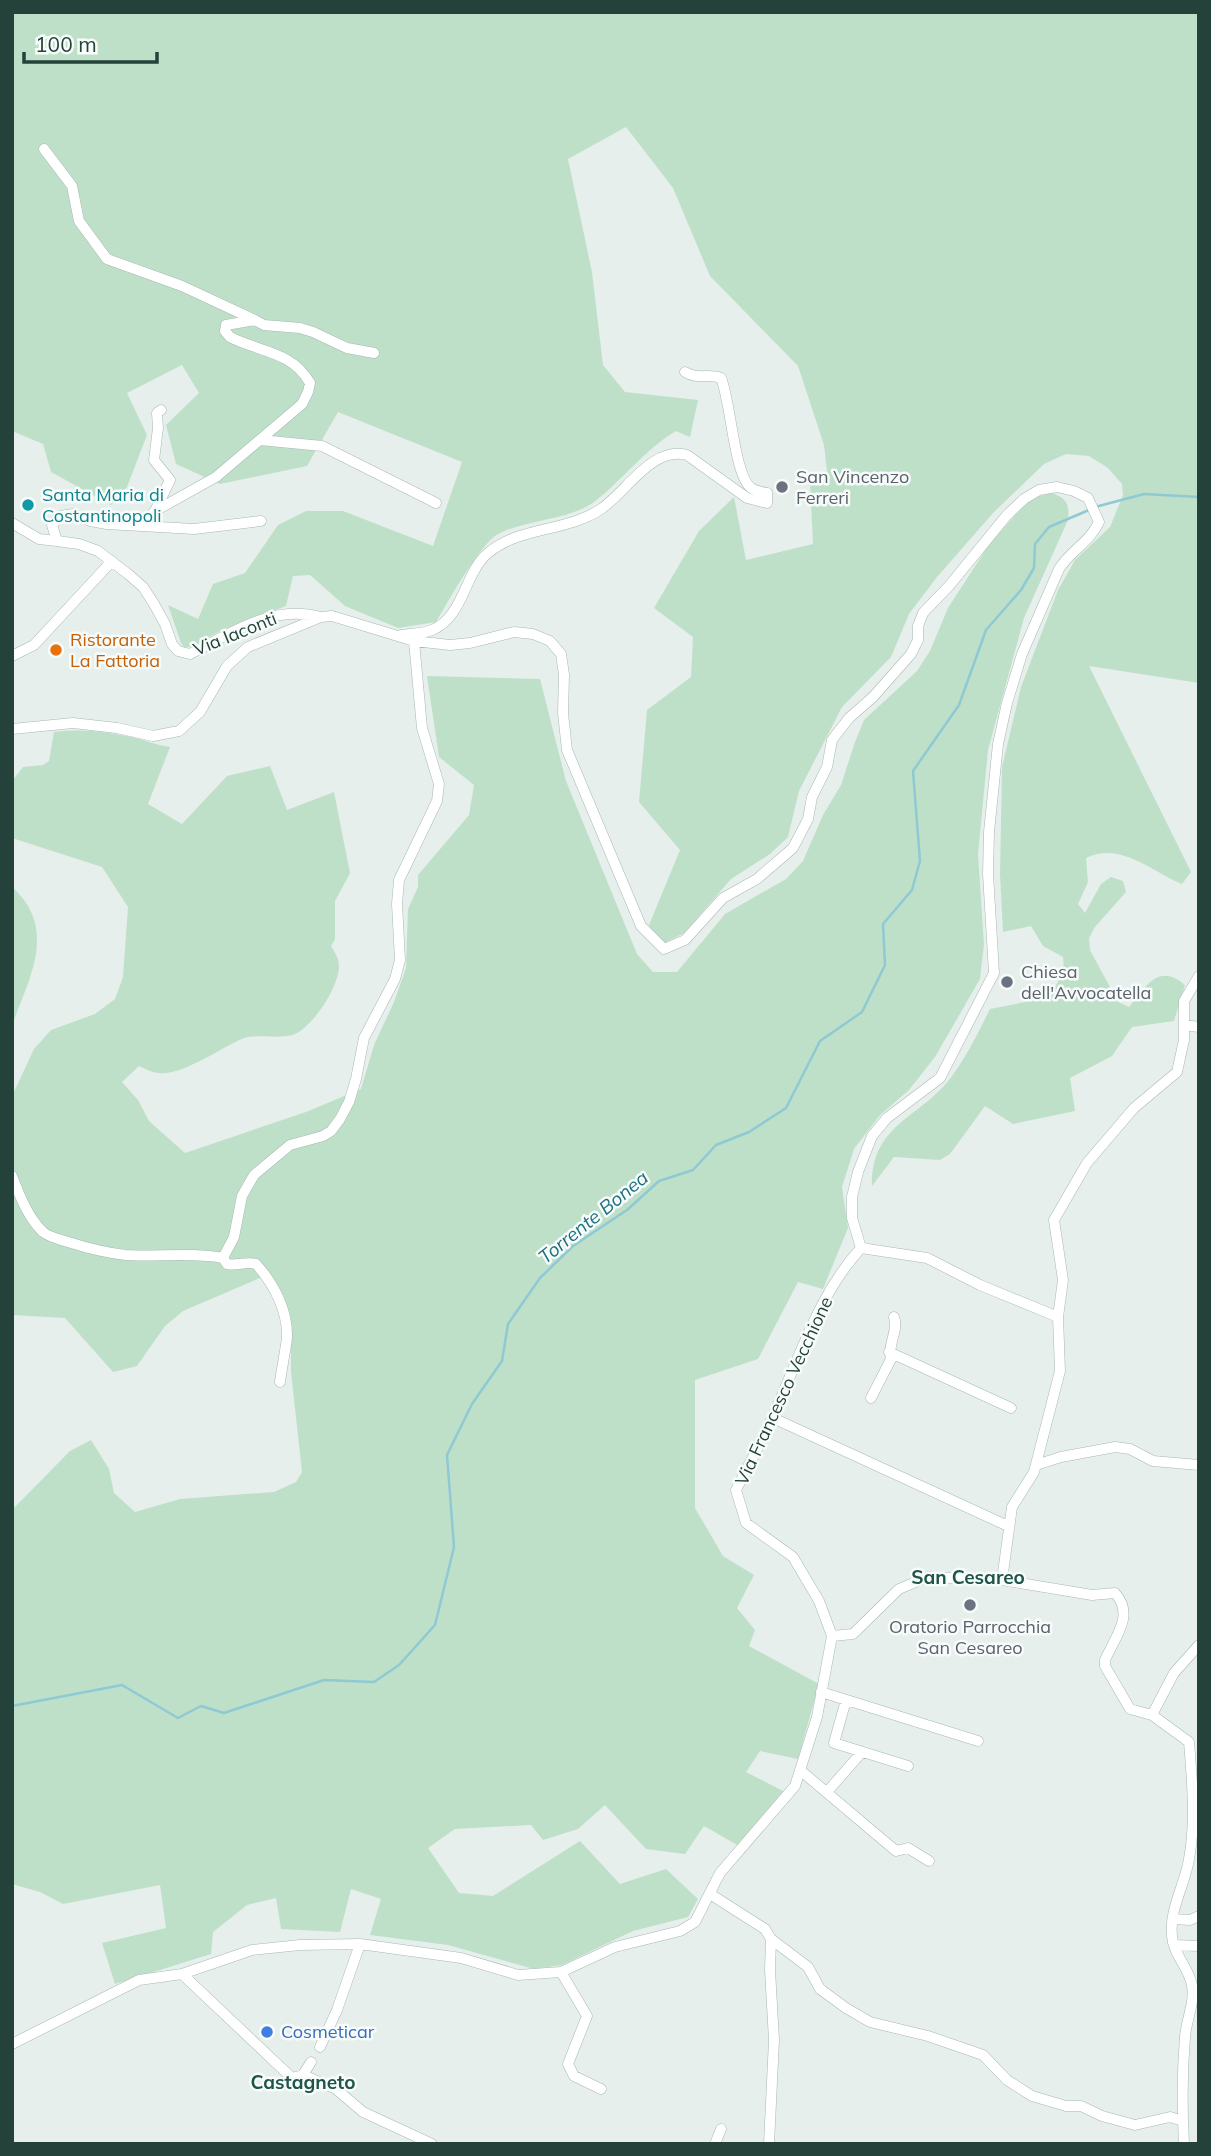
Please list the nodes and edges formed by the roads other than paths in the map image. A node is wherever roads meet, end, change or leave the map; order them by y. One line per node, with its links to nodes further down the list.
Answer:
1 (44, 149): 2 (street)
2 (255, 320): 3 (street); 6 (street)
3 (374, 354)
4 (685, 372): 15 (street)
5 (161, 410): 8 (street)
6 (260, 440): 7 (street); 8 (street)
7 (436, 503)
8 (155, 511): 10 (street)
9 (261, 521): 10 (street)
10 (121, 524): 12 (street)
11 (14, 528): 12 (street, Via Iaconti)
12 (57, 541): 13 (street, Via Iaconti)
13 (112, 561): 14 (street, Via Iaconti); 17 (street)
14 (321, 617): 15 (street); 18 (street)
15 (397, 636): 16 (street)
16 (414, 642): 23 (street); 24 (street)
17 (12, 656)
18 (12, 729)
19 (1199, 976): 20 (street)
20 (1184, 1025): 21 (street); 26 (street)
21 (1199, 1027)
22 (12, 1176): 24 (street)
23 (861, 1248): 26 (street); 31 (street, Via Francesco Vecchione)
24 (223, 1258): 28 (street)
25 (894, 1317): 27 (street)
26 (1058, 1317): 32 (street)
27 (889, 1352): 29 (street); 30 (street)
28 (280, 1382)
29 (871, 1398)
30 (1011, 1408)
31 (773, 1418): 34 (street); 36 (street, Via Francesco Vecchione)
32 (1036, 1465): 33 (street); 34 (street)
33 (1199, 1465)
34 (1008, 1526): 35 (street)
35 (1002, 1580): 36 (street); 40 (street)
36 (832, 1636): 38 (street)
37 (1199, 1645): 40 (street)
38 (821, 1692): 39 (street); 44 (street)
39 (846, 1700): 41 (street); 42 (street)
40 (1152, 1715): 49 (street)
41 (978, 1741)
42 (862, 1752): 43 (street); 45 (street)
43 (908, 1766)
44 (800, 1770): 45 (street); 47 (street)
45 (827, 1792): 46 (street)
46 (929, 1861)
47 (710, 1894): 50 (street); 54 (street)
48 (1199, 1916): 49 (street)
49 (1174, 1919): 52 (street)
50 (771, 1939): 61 (street); 65 (street)
51 (360, 1944): 54 (street); 55 (street); 57 (street)
52 (1174, 1945): 53 (street); 61 (street)
53 (1199, 1945)
54 (561, 1972): 60 (street)
55 (182, 1975): 56 (street); 59 (street)
56 (12, 2044)
57 (320, 2047)
58 (311, 2062): 59 (street)
59 (303, 2075): 63 (street)
60 (601, 2088)
61 (1183, 2121): 66 (street)
62 (721, 2129): 64 (street)
63 (432, 2144)
64 (715, 2144)
65 (769, 2144)
66 (1184, 2144)

